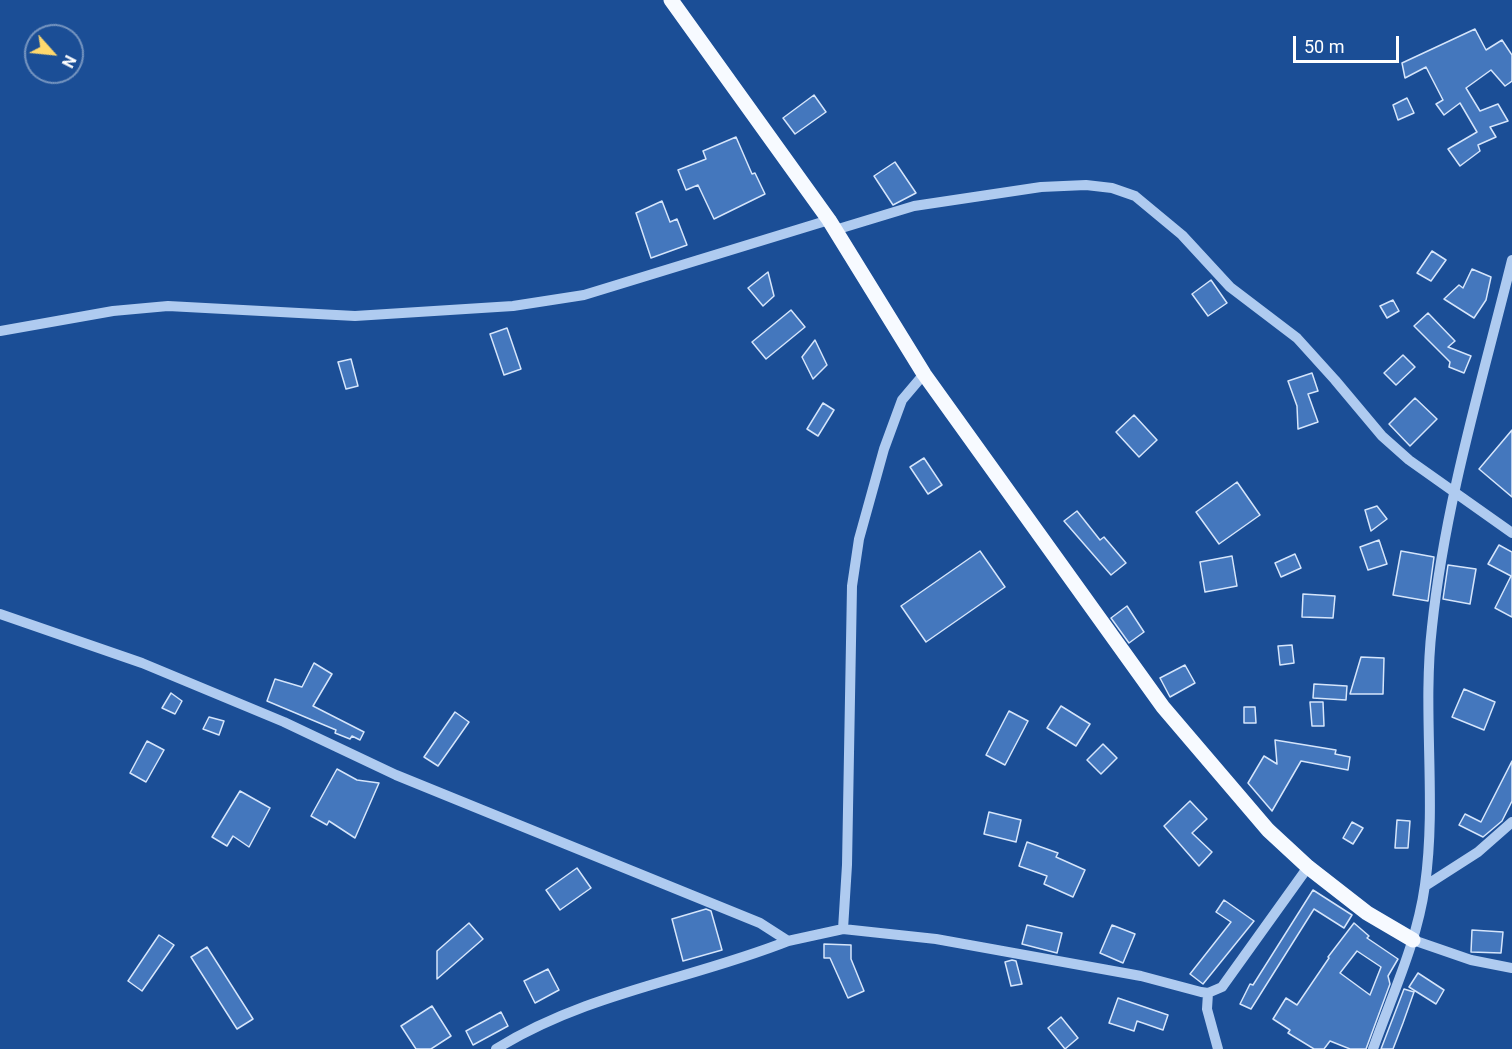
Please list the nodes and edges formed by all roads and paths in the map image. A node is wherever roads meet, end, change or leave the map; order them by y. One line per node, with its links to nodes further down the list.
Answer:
1 (671, 0): 2 (main road)
2 (832, 225): 4 (street); 5 (main road); 6 (street)
3 (1512, 260): 6 (street)
4 (0, 331)
5 (924, 374): 10 (main road); 12 (street)
6 (1455, 491): 7 (street); 11 (street)
7 (1512, 533)
8 (0, 614): 14 (street)
9 (1512, 822): 11 (street)
10 (1308, 867): 13 (main road); 16 (street)
11 (1425, 886): 13 (street)
12 (843, 929): 14 (street); 16 (street)
13 (1413, 940): 15 (street); 19 (street)
14 (788, 941): 17 (street)
15 (1512, 968)
16 (1208, 993): 18 (street)
17 (496, 1049)
18 (1218, 1049)
19 (1373, 1049)

